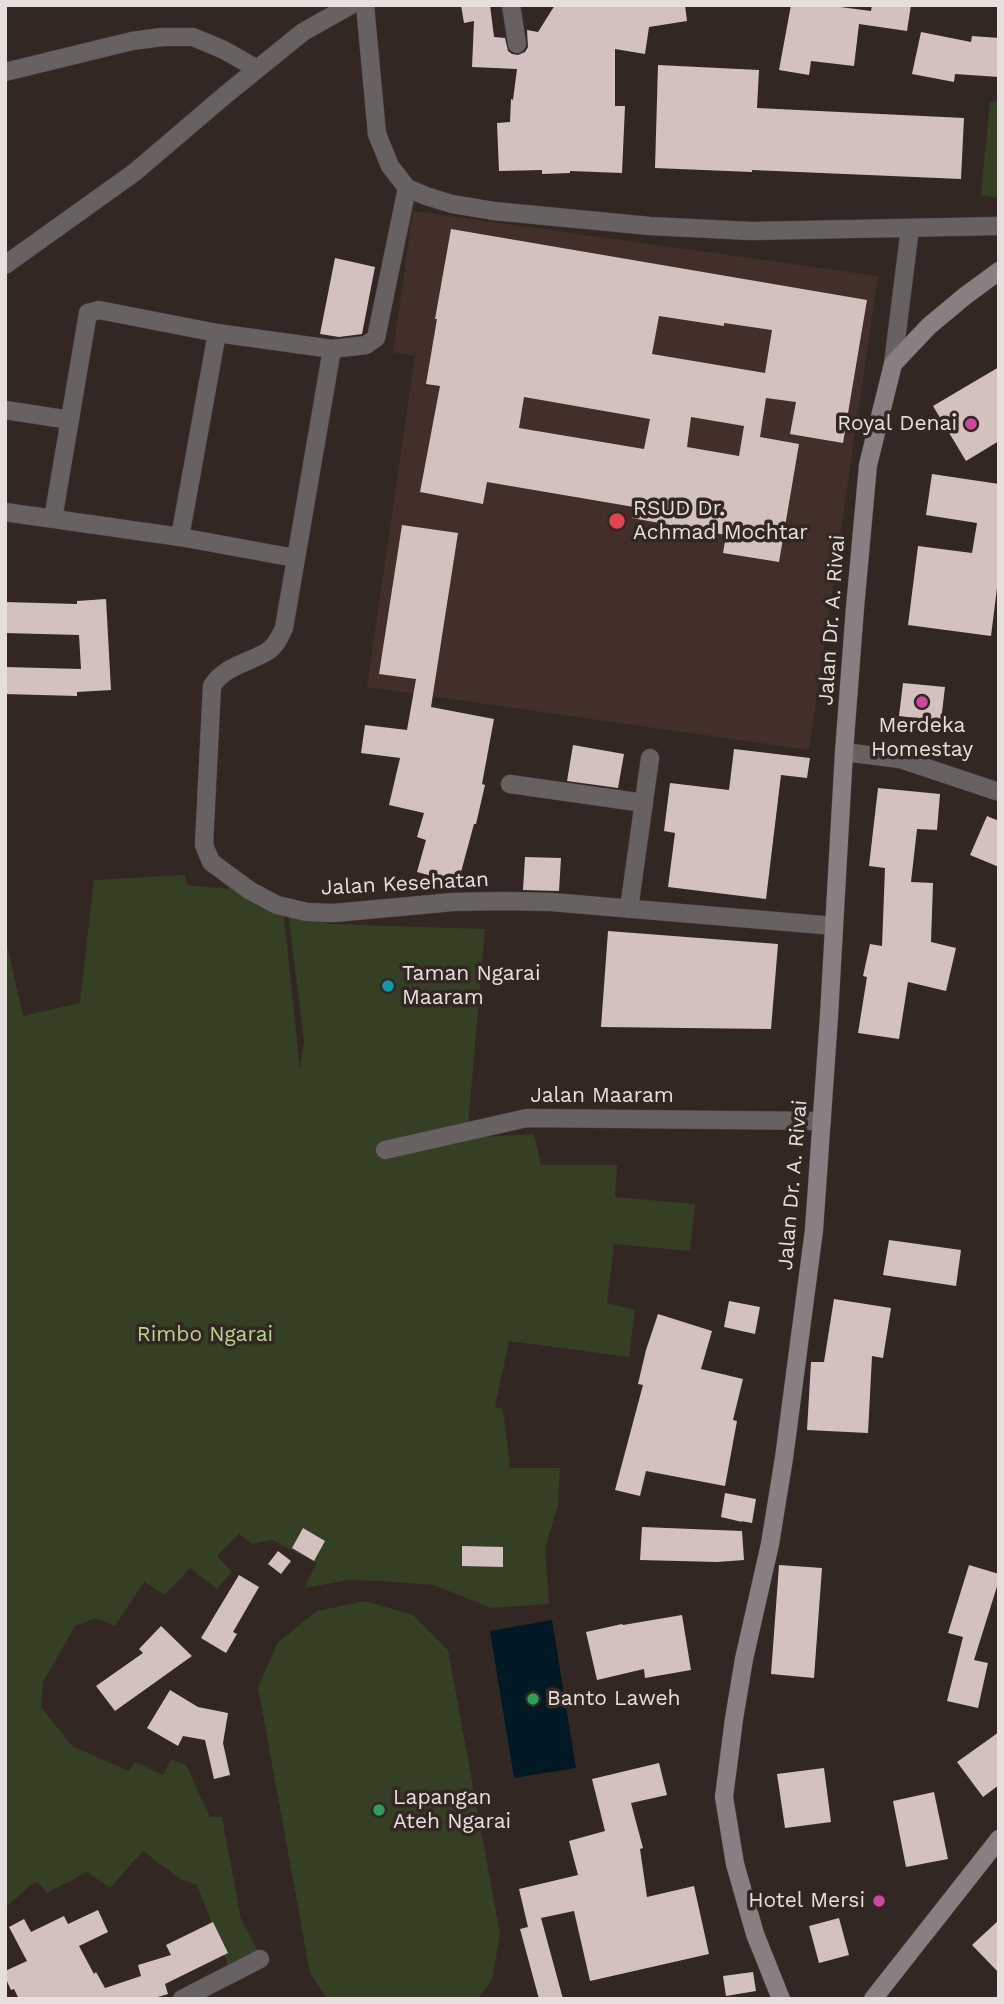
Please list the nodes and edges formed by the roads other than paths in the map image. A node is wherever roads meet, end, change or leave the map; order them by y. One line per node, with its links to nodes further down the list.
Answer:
1 (351, 5): 5 (street)
2 (365, 5): 7 (street)
3 (511, 5): 4 (street)
4 (517, 44)
5 (257, 69): 6 (street); 10 (street)
6 (5, 72)
7 (407, 188): 9 (street); 13 (street)
8 (999, 226): 9 (street)
9 (910, 228): 14 (street)
10 (5, 265)
11 (999, 271): 14 (main road)
12 (217, 333): 13 (street); 16 (street); 19 (street)
13 (332, 349): 20 (street, Jalan Kesehatan)
14 (893, 364): 21 (main road, Jalan Dr. A. Rivai)
15 (5, 410): 16 (street)
16 (70, 420): 18 (street)
17 (5, 512): 18 (street)
18 (53, 519): 19 (street)
19 (180, 537): 20 (street)
20 (295, 558): 26 (street, Jalan Kesehatan)
21 (844, 752): 24 (street); 27 (main road, Jalan Dr. A. Rivai)
22 (650, 758): 25 (street)
23 (510, 784): 25 (street)
24 (999, 792)
25 (644, 803): 26 (street)
26 (629, 909): 27 (street, Jalan Kesehatan)
27 (834, 926): 28 (main road, Jalan Dr. A. Rivai)
28 (822, 1121): 29 (street, Jalan Maaram); 33 (main road, Jalan Dr. A. Rivai)
29 (385, 1150)
30 (999, 1839): 34 (main road)
31 (260, 1959): 32 (street)
32 (182, 1999)
33 (781, 1999)
34 (873, 1999)

